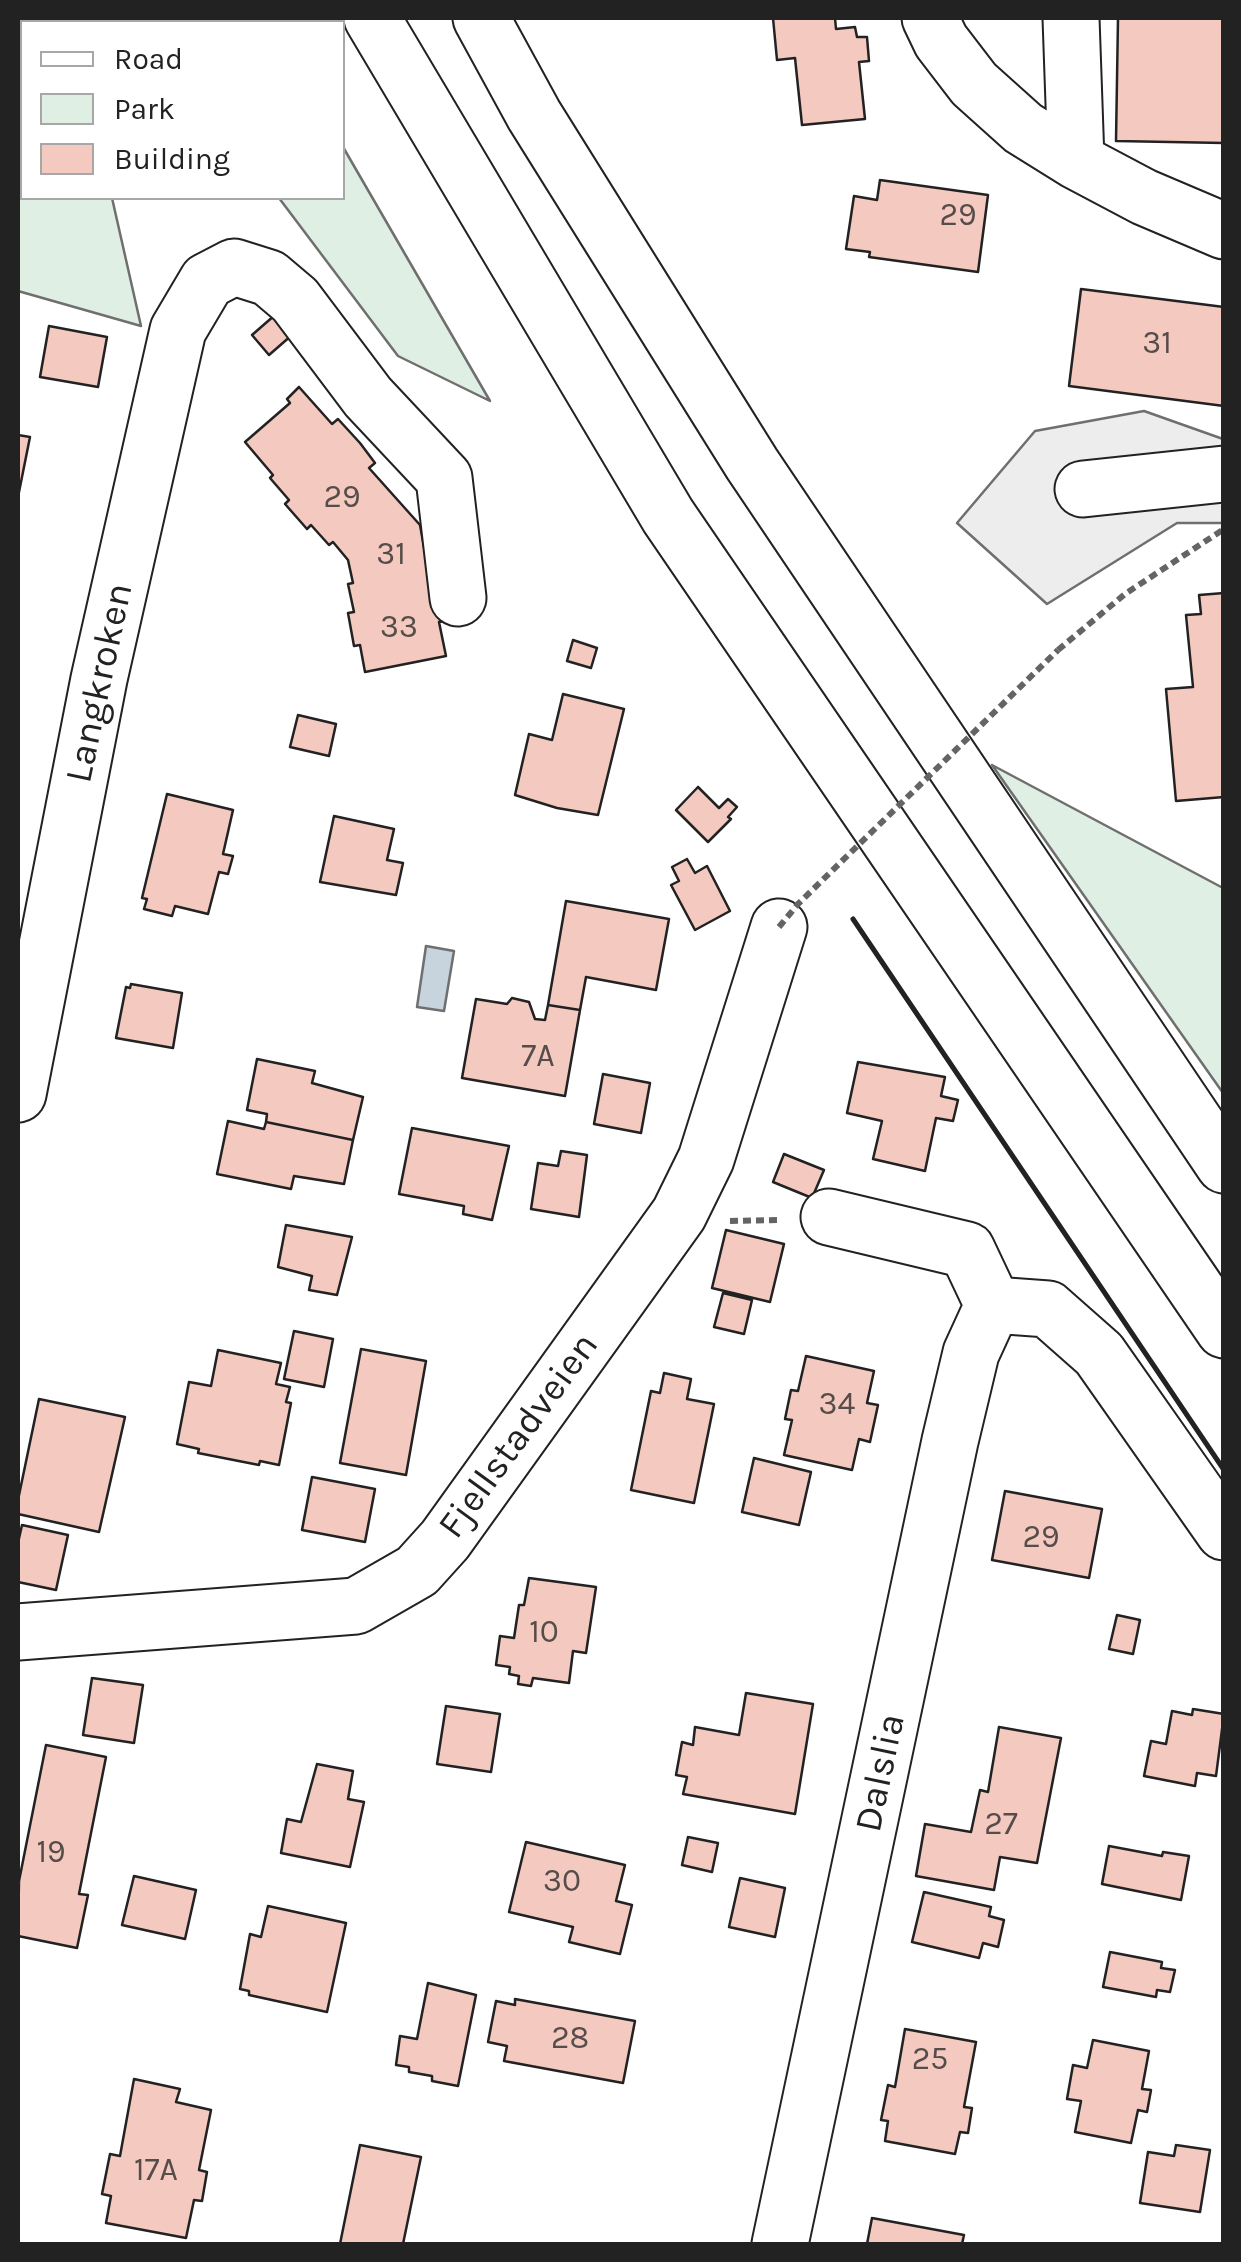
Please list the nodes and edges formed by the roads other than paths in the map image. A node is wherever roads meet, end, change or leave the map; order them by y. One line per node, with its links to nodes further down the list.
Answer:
1 (372, 18): 17 (main road)
2 (481, 18): 6 (main road)
3 (497, 18): 6 (main road)
4 (930, 18): 7 (main road)
5 (1071, 18): 7 (main road)
6 (534, 115): 14 (main road)
7 (1076, 161): 8 (main road)
8 (1224, 231)
9 (1224, 474): 10 (main road)
10 (1083, 490)
11 (458, 598): 13 (main road, Langkroken)
12 (779, 927): 19 (main road, Fjellstadveien)
13 (18, 1094)
14 (1224, 1166)
15 (829, 1217): 16 (main road)
16 (993, 1305): 18 (main road); 20 (main road, Dalslia)
17 (1224, 1330)
18 (1224, 1532)
19 (18, 1632)
20 (780, 2244)

